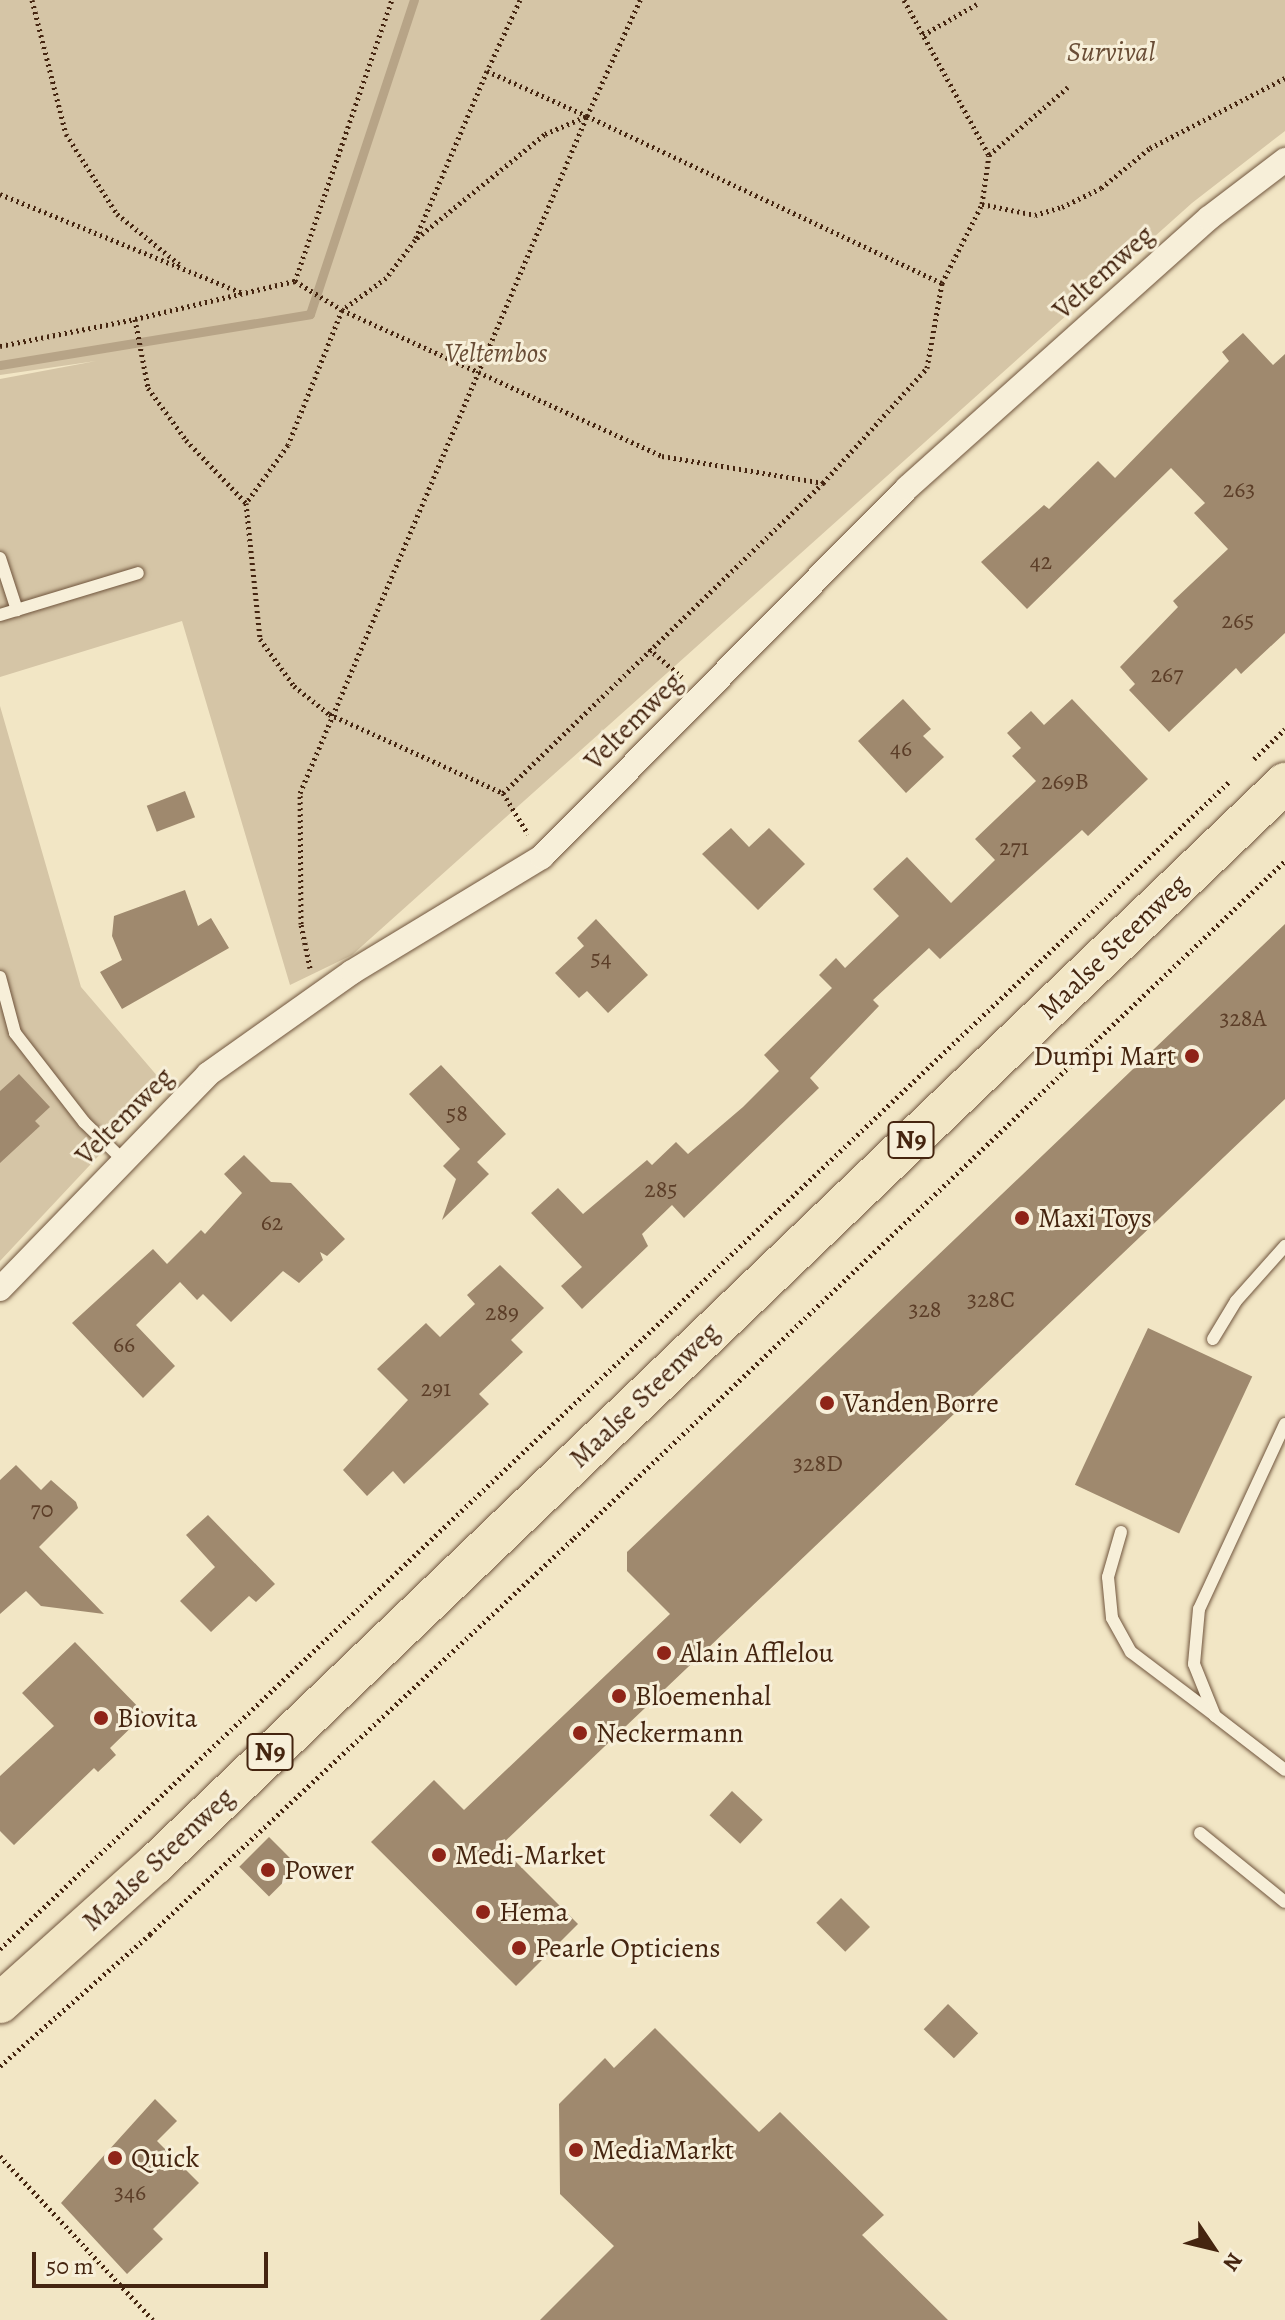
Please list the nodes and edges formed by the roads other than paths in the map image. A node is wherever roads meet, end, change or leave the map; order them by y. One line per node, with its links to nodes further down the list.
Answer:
1 (1285, 160): 8 (street, Veltemweg)
2 (0, 558): 4 (lane)
3 (138, 573): 4 (lane)
4 (17, 610): 5 (lane)
5 (0, 615)
6 (1285, 783): 18 (main road, Maalse Steenweg / N9)
7 (0, 977): 8 (lane)
8 (122, 1159): 10 (street, Veltemweg)
9 (1285, 1246): 11 (lane)
10 (1, 1285)
11 (1213, 1339)
12 (1285, 1424): 14 (lane)
13 (1121, 1532): 14 (lane)
14 (1215, 1716): 15 (lane)
15 (1285, 1770)
16 (1200, 1833): 17 (lane)
17 (1285, 1902)
18 (0, 2003)

